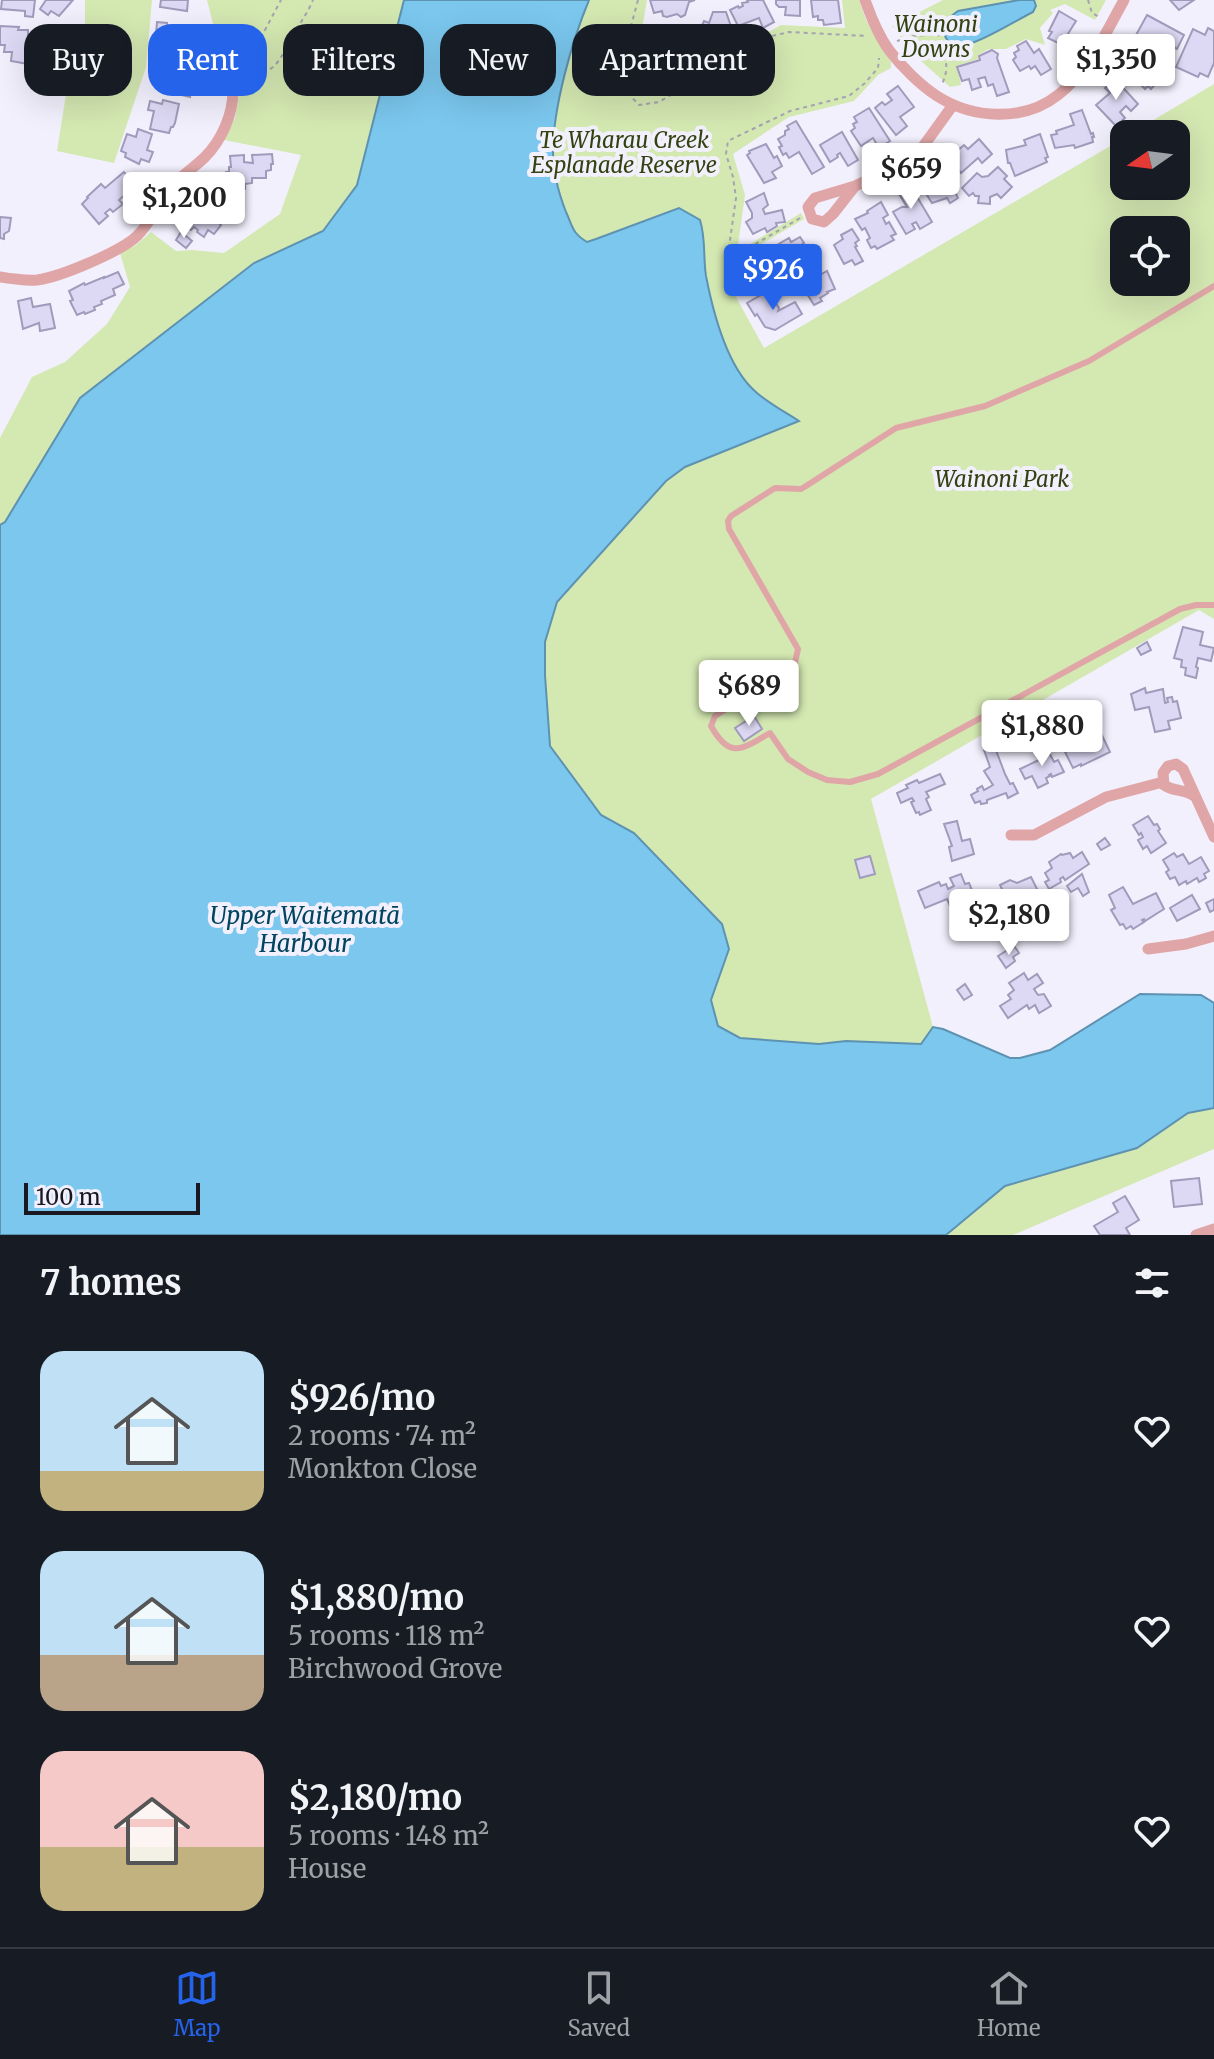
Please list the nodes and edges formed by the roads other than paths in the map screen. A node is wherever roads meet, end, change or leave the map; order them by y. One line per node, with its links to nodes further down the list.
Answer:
1 (865, 0): 4 (street)
2 (1124, 0): 4 (street)
3 (232, 96): 6 (street)
4 (953, 105): 5 (street)
5 (855, 186)
6 (0, 277)
7 (1214, 286): 8 (lane)
8 (1214, 605)
9 (1163, 782): 10 (street); 10 (street); 11 (street)
10 (1194, 796): 12 (street)
11 (1011, 835)
12 (1214, 837)
13 (1214, 936): 14 (street)
14 (1148, 949)
15 (1214, 1229): 16 (street)
16 (1196, 1235)

